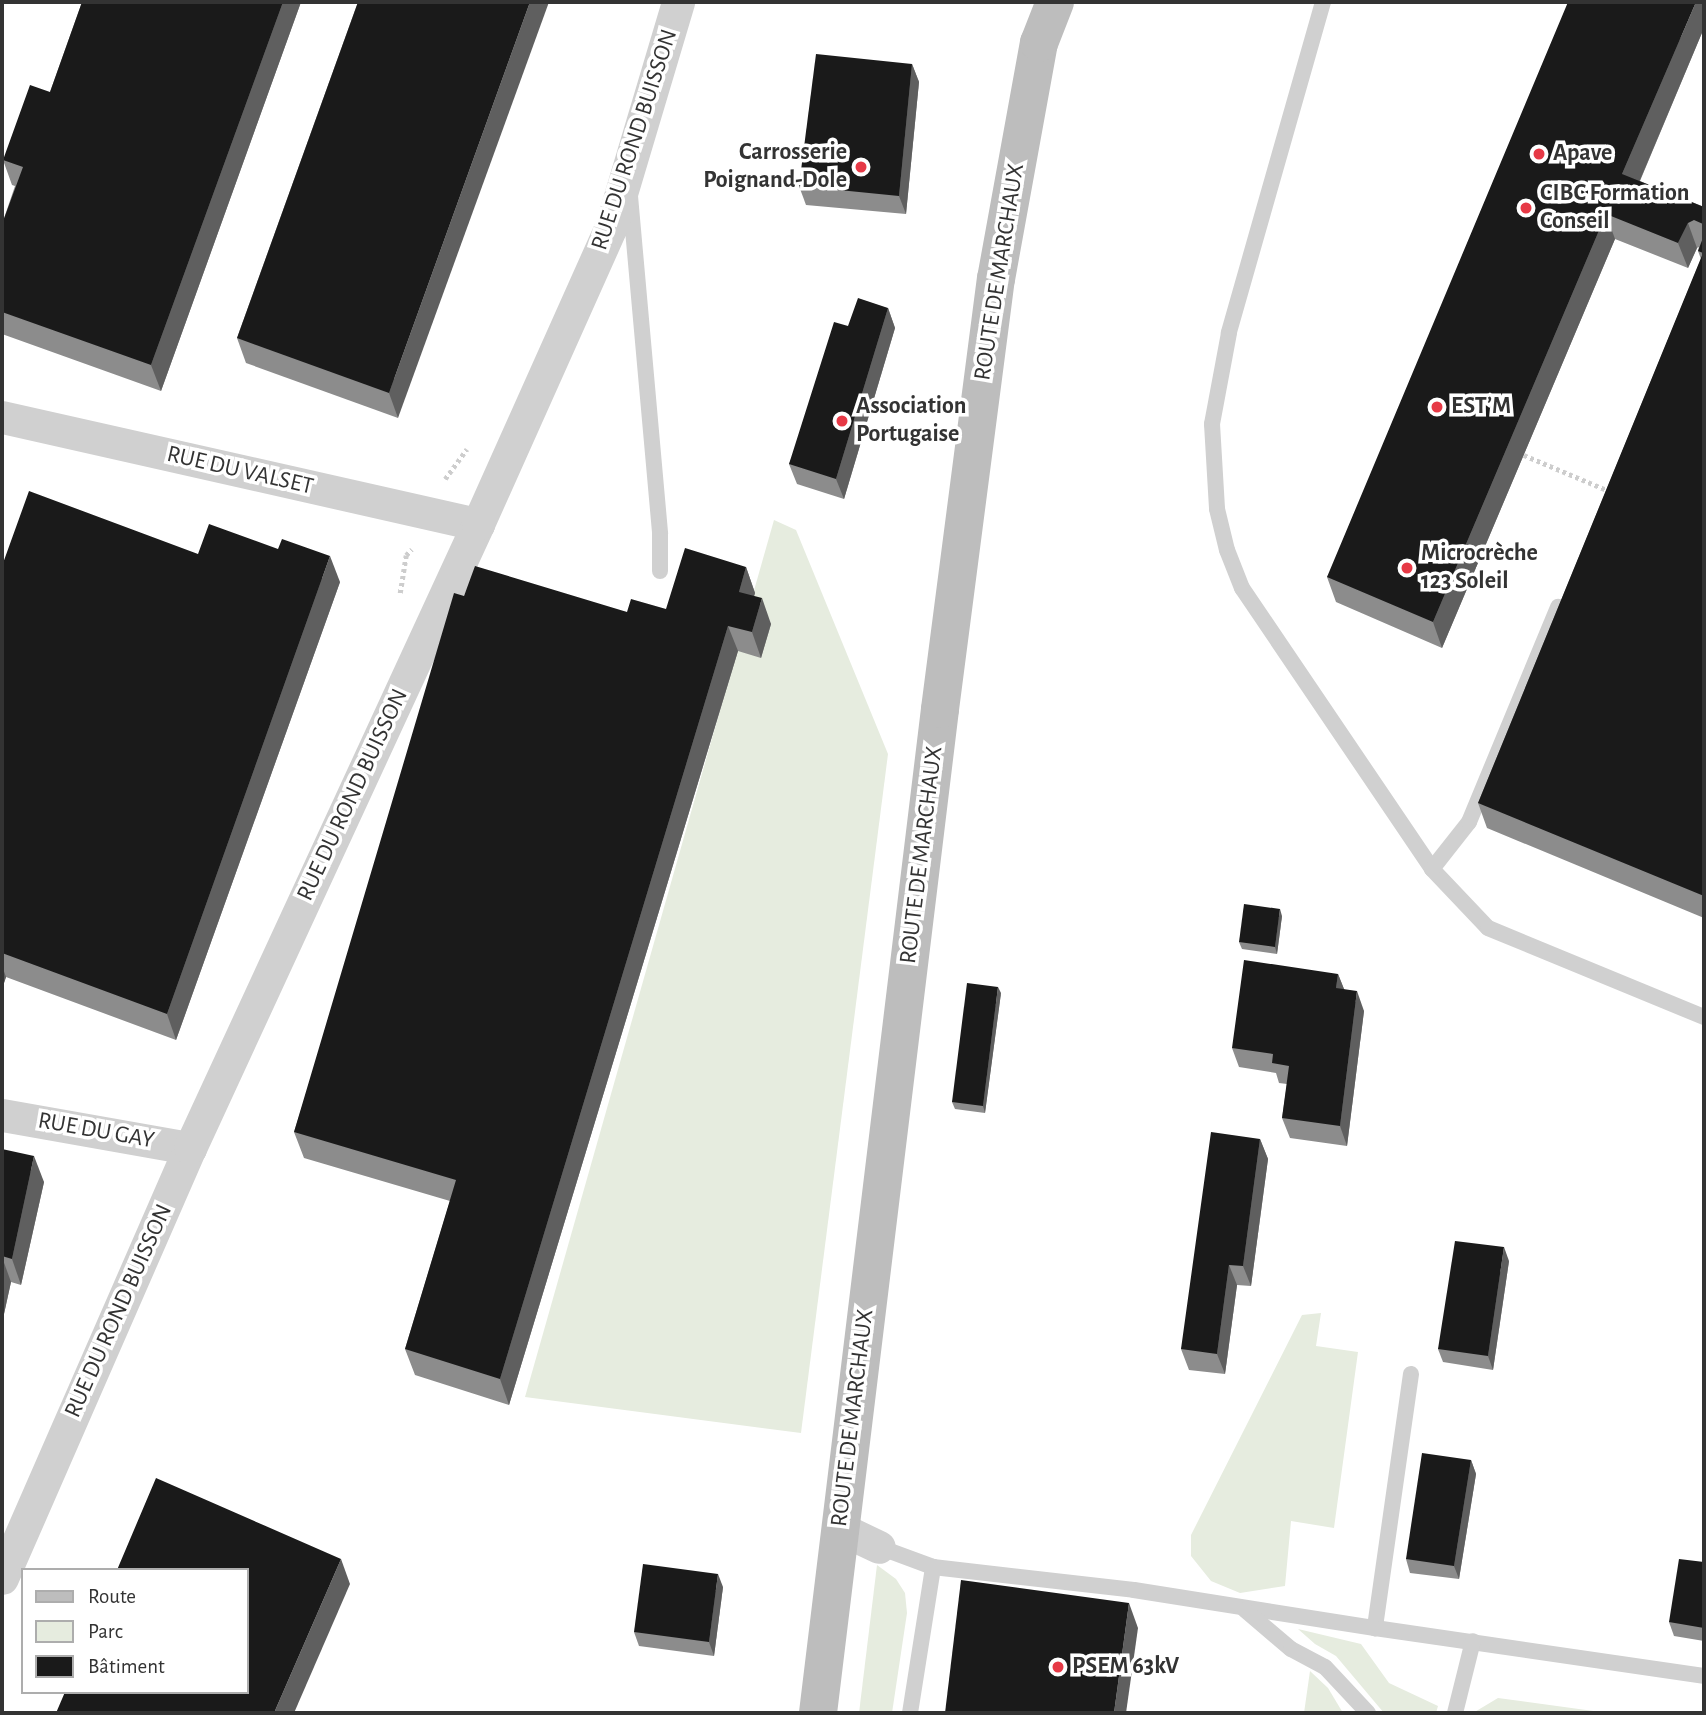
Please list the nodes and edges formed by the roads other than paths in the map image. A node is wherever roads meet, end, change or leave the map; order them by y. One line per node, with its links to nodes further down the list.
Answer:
1 (678, 2): 4 (street, RUE DU ROND BUISSON)
2 (1055, 2): 14 (main road, ROUTE DE MARCHAUX)
3 (1323, 2): 9 (lane)
4 (628, 172): 6 (street, RUE DU ROND BUISSON); 7 (lane)
5 (2, 417): 6 (street, RUE DU VALSET)
6 (478, 524): 12 (street, RUE DU ROND BUISSON)
7 (660, 570)
8 (1564, 592): 9 (lane)
9 (1432, 869): 10 (lane)
10 (1704, 1017)
11 (2, 1115): 12 (street, RUE DU GAY)
12 (190, 1148): 17 (street, RUE DU ROND BUISSON)
13 (1411, 1374): 19 (lane)
14 (839, 1528): 15 (street); 22 (main road, ROUTE DE MARCHAUX)
15 (879, 1547): 16 (lane)
16 (933, 1567): 18 (lane); 23 (lane)
17 (2, 1578)
18 (1242, 1608): 19 (lane); 24 (lane)
19 (1375, 1628): 20 (lane)
20 (1473, 1641): 21 (lane); 25 (lane)
21 (1704, 1676)
22 (818, 1713)
23 (911, 1713)
24 (1368, 1713)
25 (1455, 1713)

